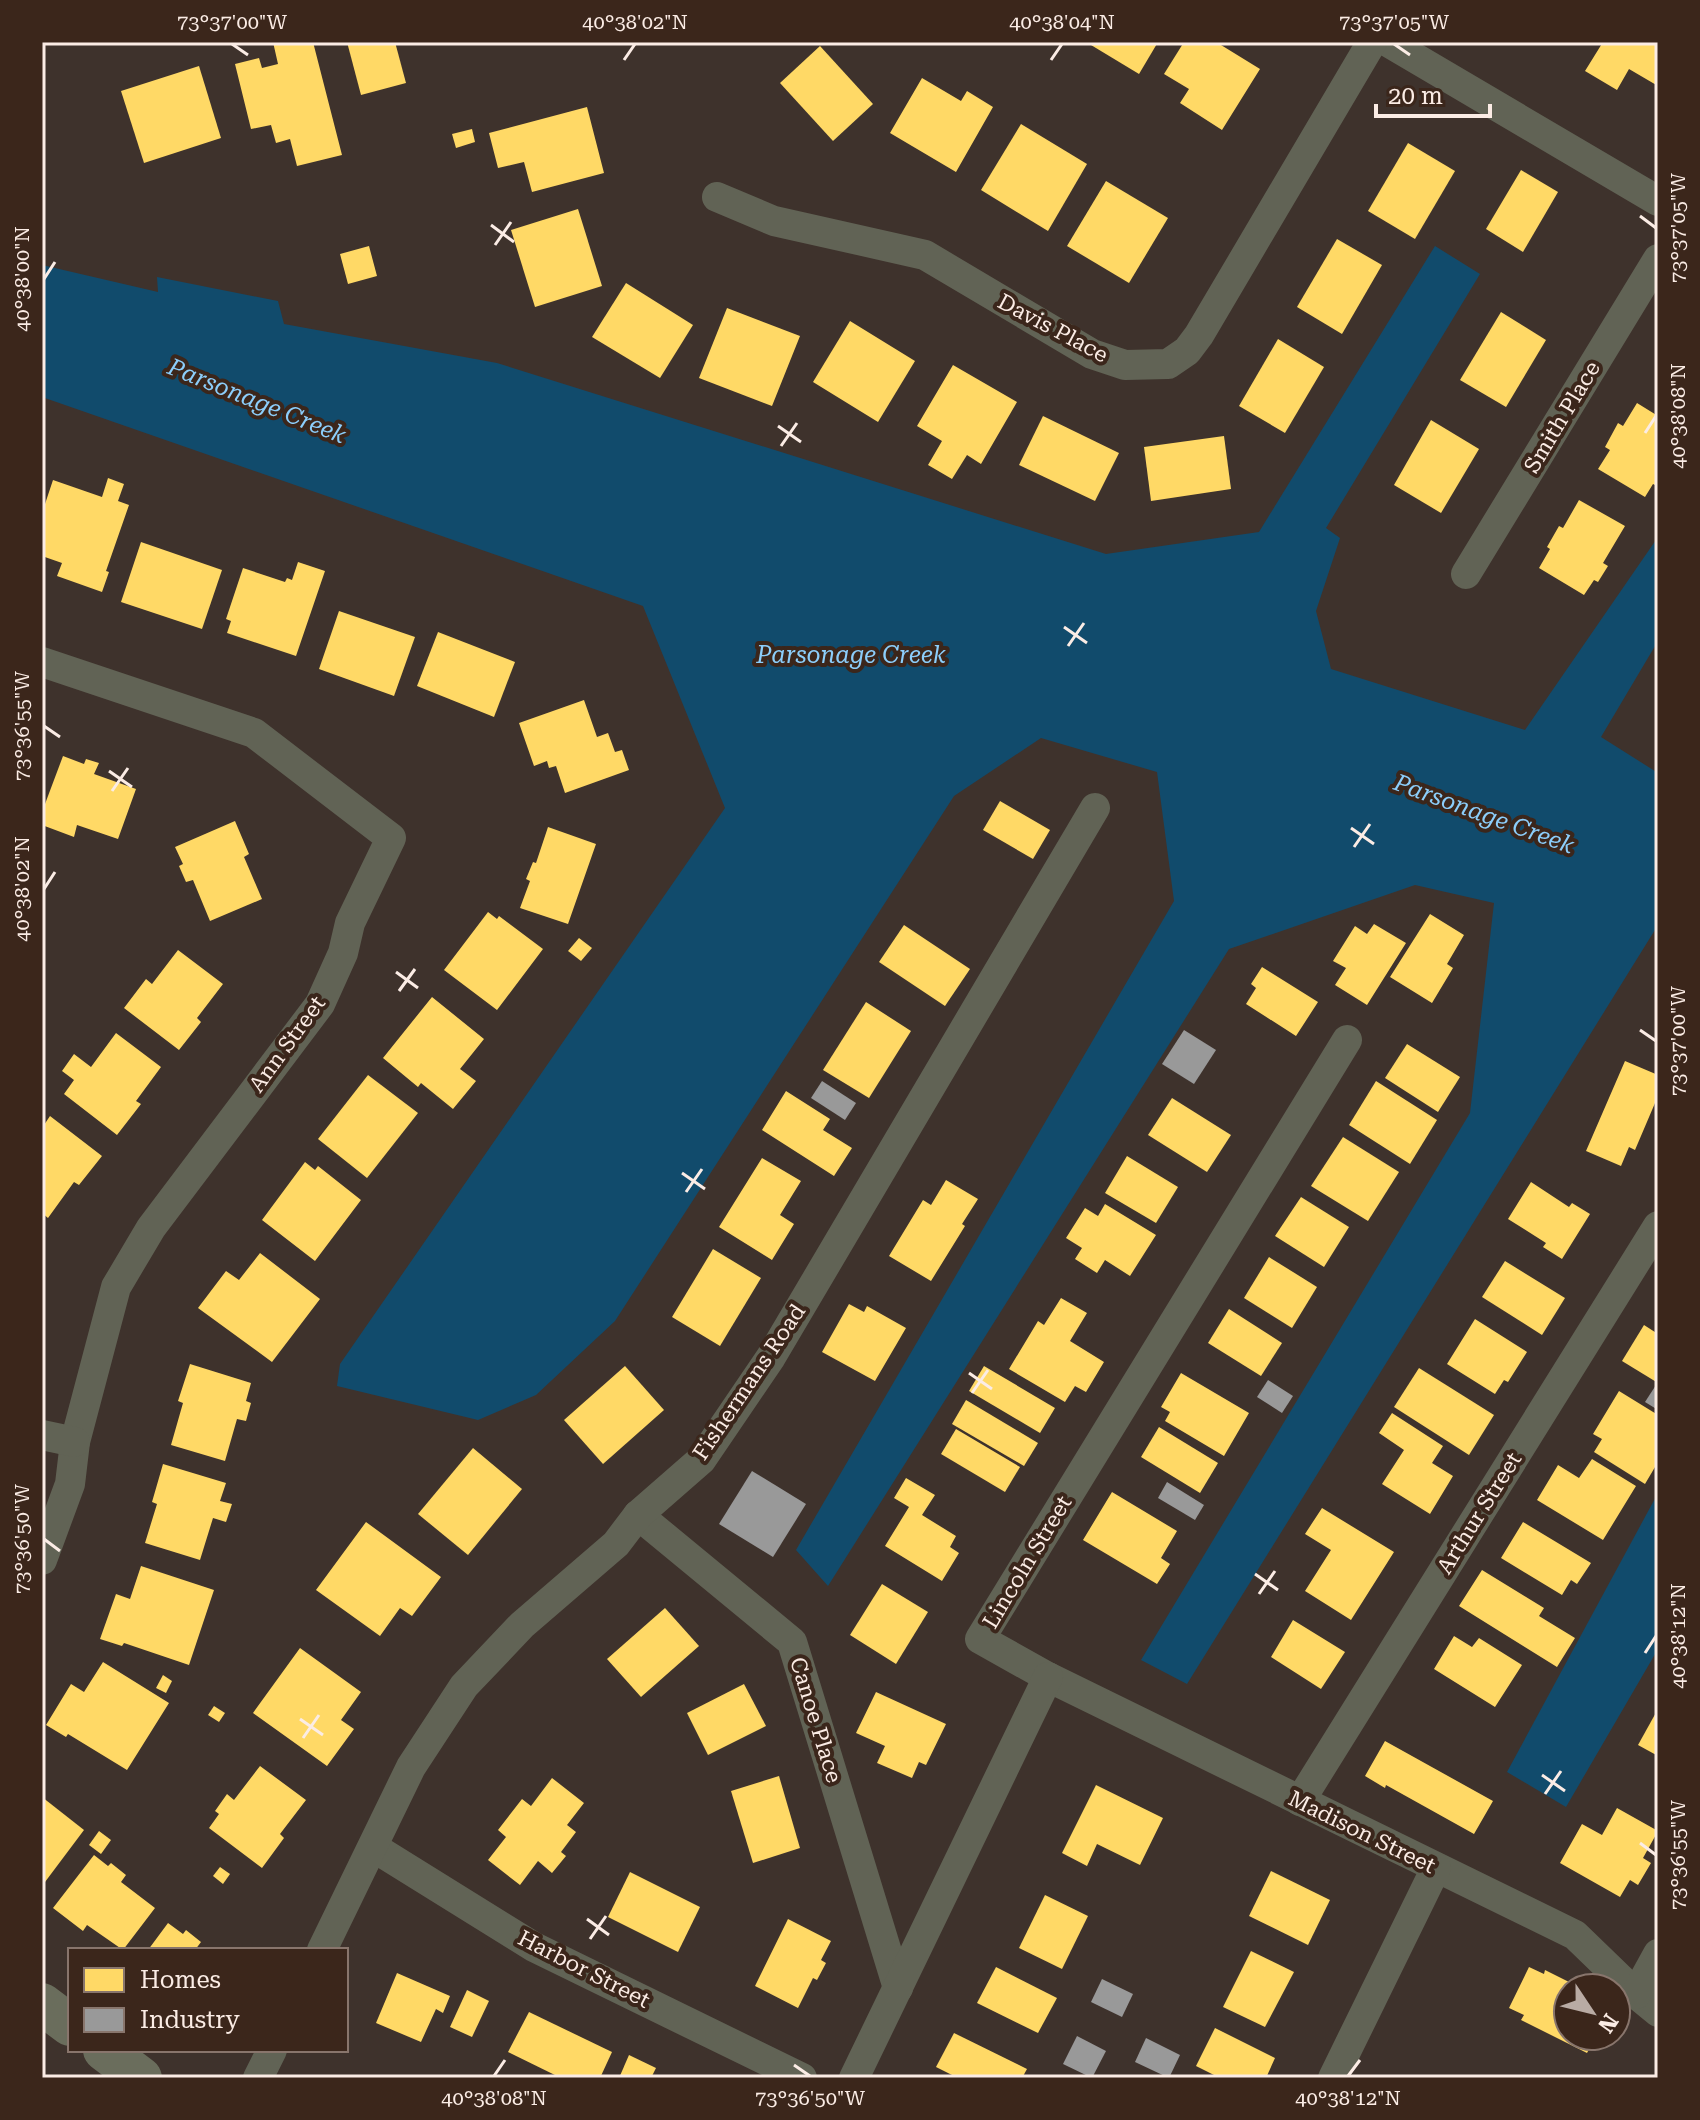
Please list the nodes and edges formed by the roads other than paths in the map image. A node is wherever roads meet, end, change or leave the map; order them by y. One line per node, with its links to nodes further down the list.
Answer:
1 (1372, 42): 3 (street, Davis Place)
2 (1388, 42): 4 (street)
3 (717, 197)
4 (1658, 201)
5 (1658, 259): 6 (street, Smith Place)
6 (1466, 574)
7 (42, 662): 12 (street, Ann Street)
8 (1095, 808): 13 (street, Fishermans Road)
9 (1347, 1040): 15 (street, Lincoln Street)
10 (1658, 1226): 16 (street, Arthur Street)
11 (42, 1435): 12 (street)
12 (75, 1442): 14 (street, Ann Street)
13 (638, 1515): 17 (street, Fishermans Road); 21 (street, Canoe Place)
14 (42, 1560)
15 (1048, 1677): 16 (street, Madison Street); 21 (street)
16 (1300, 1801): 18 (street, Madison Street)
17 (373, 1847): 19 (street, Fishermans Road); 29 (street, Harbor Street)
18 (1436, 1868): 22 (street, Madison Street); 31 (street)
19 (323, 1948)
20 (1658, 1954): 22 (street)
21 (898, 1988): 30 (street)
22 (1647, 2003)
23 (42, 2004): 24 (street)
24 (68, 2024)
25 (107, 2052): 27 (street)
26 (271, 2052): 28 (street)
27 (141, 2078)
28 (258, 2078)
29 (802, 2078)
30 (854, 2078)
31 (1333, 2078)

